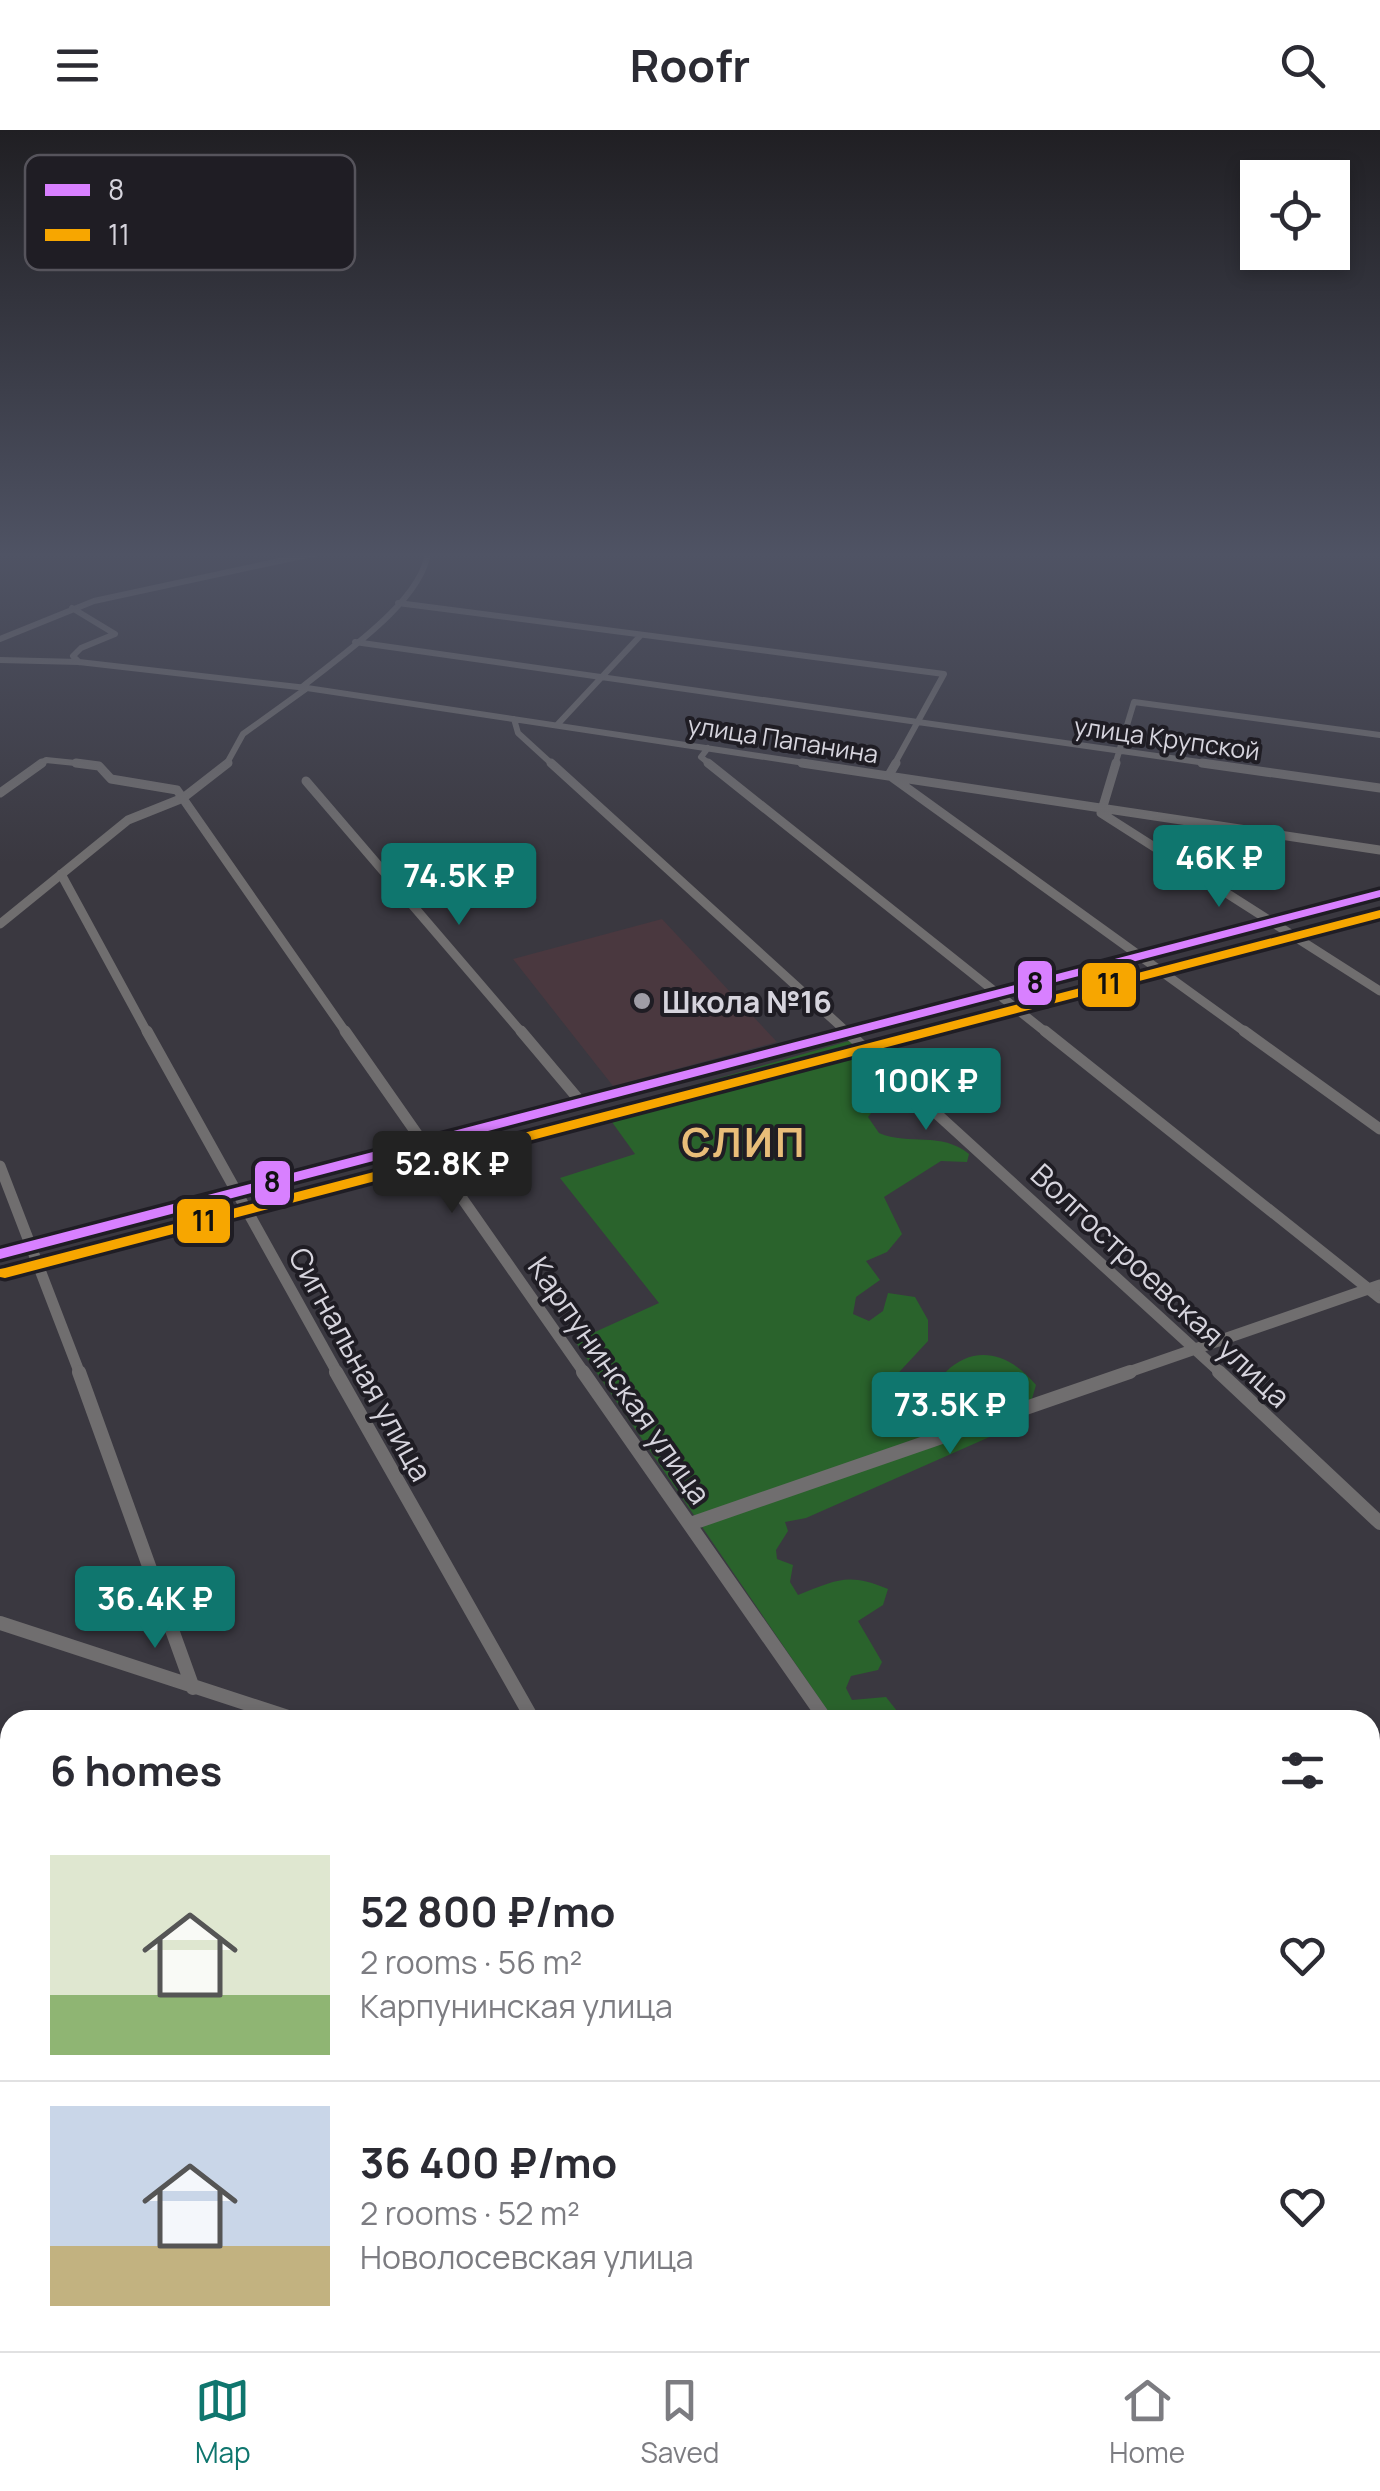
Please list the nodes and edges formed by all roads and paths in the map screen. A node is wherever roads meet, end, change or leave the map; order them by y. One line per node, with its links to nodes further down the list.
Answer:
1 (73, 656): 7 (street)
2 (340, 656): 9 (street)
3 (452, 656): 8 (street, улица Крупской)
4 (621, 656): 8 (street)
5 (801, 656): 11 (street)
6 (0, 660): 7 (street, улица Папанина)
7 (79, 662): 9 (street, улица Папанина)
8 (601, 677): 11 (street, улица Крупской); 12 (street)
9 (304, 687): 10 (street, улица Папанина); 20 (street)
10 (514, 719): 12 (street, улица Папанина); 30 (street, Волгостроевская улица)
11 (918, 723): 15 (street, улица Крупской); 16 (street)
12 (557, 725): 14 (street, улица Папанина)
13 (1380, 736): 15 (street)
14 (708, 748): 16 (street, улица Папанина); 29 (street)
15 (1119, 752): 18 (street, улица Крупской); 21 (street)
16 (890, 776): 21 (street, улица Папанина); 27 (street)
17 (306, 781): 31 (street)
18 (1380, 788)
19 (0, 793): 20 (street)
20 (183, 798): 23 (street); 33 (street, Карпунинская улица)
21 (1101, 808): 22 (street, улица Папанина); 25 (street)
22 (1380, 850)
23 (61, 874): 26 (street); 35 (street, Сигнальная улица)
24 (1380, 893): 25 (street)
25 (1272, 921): 27 (street); 28 (street)
26 (0, 924)
27 (1137, 955): 29 (street); 32 (street)
28 (1380, 991)
29 (995, 992): 30 (street); 38 (street)
30 (845, 1032): 31 (street); 40 (street, Волгостроевская улица)
31 (580, 1102): 33 (street)
32 (1380, 1129)
33 (425, 1142): 35 (street); 42 (street, Карпунинская улица)
34 (0, 1166): 36 (street)
35 (235, 1192): 36 (street); 46 (street, Сигнальная улица)
36 (33, 1245): 37 (street); 44 (street)
37 (0, 1254)
38 (1374, 1287): 39 (street); 40 (street)
39 (1380, 1298)
40 (1196, 1350): 41 (street, Волгостроевская улица); 42 (street)
41 (1380, 1523)
42 (690, 1524): 47 (street, Карпунинская улица)
43 (0, 1623): 44 (street)
44 (193, 1688): 45 (street)
45 (264, 1710)
46 (527, 1710)
47 (819, 1710)

